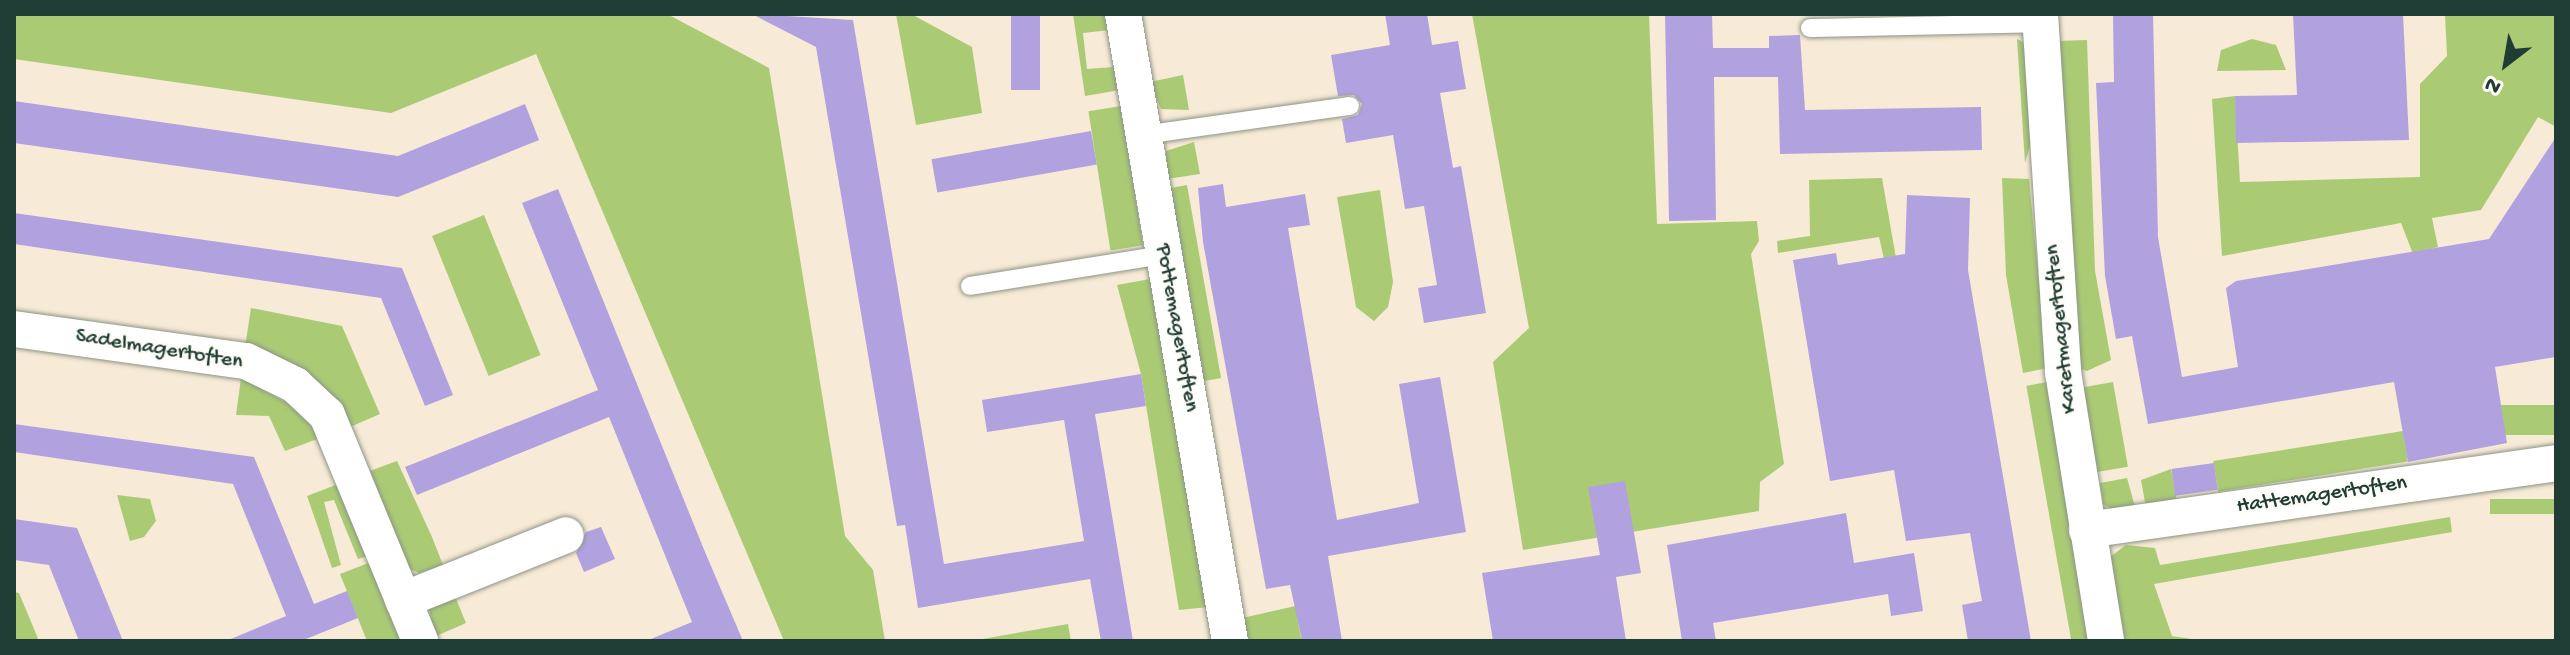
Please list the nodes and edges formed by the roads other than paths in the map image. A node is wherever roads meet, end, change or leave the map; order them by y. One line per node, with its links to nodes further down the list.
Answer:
1 (1123, 14): 5 (street, Pottemagertoften)
2 (2040, 18): 3 (lane); 10 (street, Karetmagertoften)
3 (1810, 28)
4 (1350, 106): 5 (lane)
5 (1143, 135): 6 (street, Pottemagertoften)
6 (1163, 255): 7 (lane); 14 (street, Pottemagertoften)
7 (970, 286)
8 (14, 329): 12 (street, Sadelmagertoften)
9 (2556, 463): 10 (street, Hattemagertoften)
10 (2087, 530): 15 (street, Karetmagertoften)
11 (566, 535): 12 (street)
12 (403, 600): 13 (street, Sadelmagertoften)
13 (420, 641)
14 (1230, 641)
15 (2106, 641)

